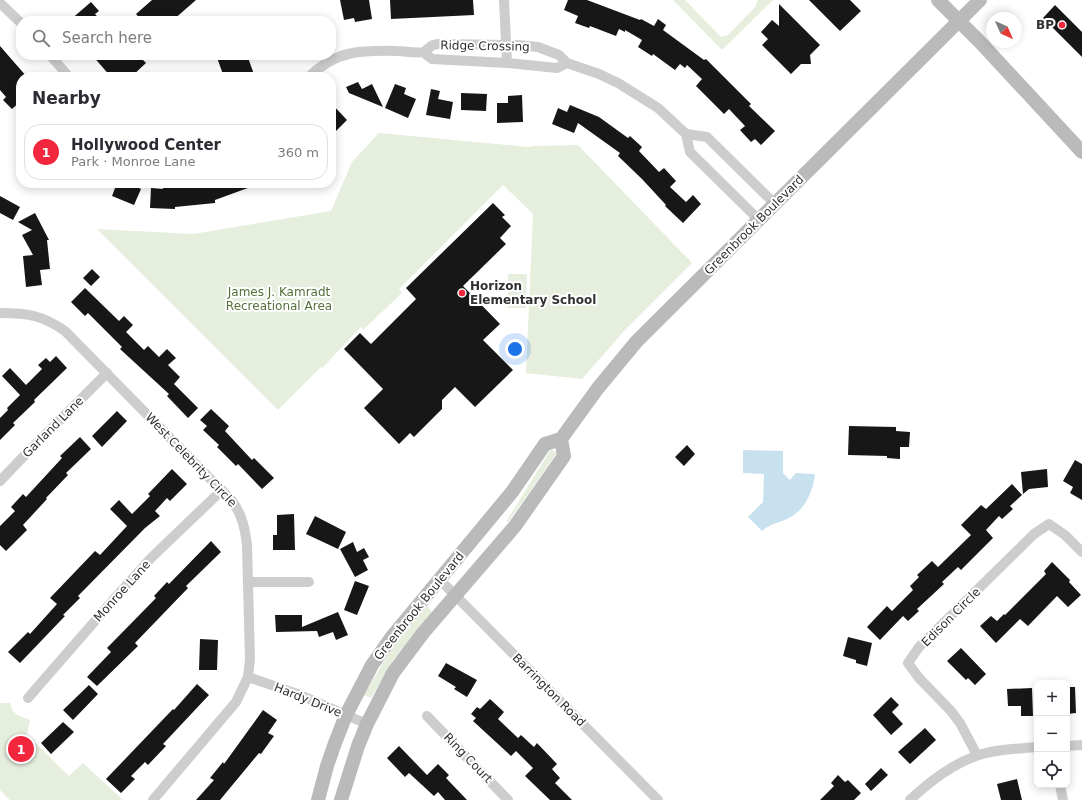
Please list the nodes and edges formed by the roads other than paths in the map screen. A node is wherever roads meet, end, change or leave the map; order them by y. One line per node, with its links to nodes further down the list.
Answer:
1 (504, 0): 7 (street)
2 (938, 0): 6 (main road)
3 (980, 0): 6 (main road, Greenbrook Boulevard)
4 (0, 3): 5 (street)
5 (16, 18)
6 (959, 22): 17 (main road); 18 (main road, Greenbrook Boulevard)
7 (506, 45): 8 (street, Ridge Crossing); 12 (street); 13 (street, Ridge Crossing)
8 (423, 52): 9 (street, Ridge Crossing); 12 (street, Ridge Crossing)
9 (336, 58)
10 (54, 60): 14 (street)
11 (331, 60): 15 (street, Ridge Crossing)
12 (507, 63): 13 (street, Ridge Crossing)
13 (567, 64): 16 (street, Ridge Crossing)
14 (65, 72)
15 (314, 72)
16 (686, 134): 18 (street); 19 (street)
17 (1082, 152)
18 (775, 204): 19 (main road, Greenbrook Boulevard)
19 (759, 220): 22 (main road, Greenbrook Boulevard)
20 (0, 313): 21 (street, West Celebrity Circle)
21 (107, 373): 23 (street, Garland Lane); 24 (street, West Celebrity Circle)
22 (561, 439): 26 (main road, Greenbrook Boulevard); 29 (main road, Greenbrook Boulevard)
23 (0, 481)
24 (222, 490): 27 (street, West Celebrity Circle); 31 (street, Monroe Lane)
25 (1082, 552): 38 (street, Edison Circle)
26 (439, 579): 29 (street, Barrington Road); 32 (main road, Greenbrook Boulevard)
27 (248, 582): 28 (street); 30 (street, West Celebrity Circle)
28 (309, 582)
29 (456, 596): 34 (main road, Greenbrook Boulevard); 44 (street, Barrington Road)
30 (248, 677): 32 (street, Hardy Drive); 40 (street, West Celebrity Circle)
31 (28, 698)
32 (346, 715): 34 (street, Hardy Drive); 41 (main road, Greenbrook Boulevard)
33 (427, 716): 43 (street, Ring Court)
34 (367, 724): 42 (main road, Greenbrook Boulevard)
35 (1082, 745): 36 (street)
36 (1070, 746)
37 (1034, 747): 38 (street)
38 (977, 755): 45 (street)
39 (1061, 788): 46 (street)
40 (153, 800)
41 (318, 800)
42 (341, 800)
43 (508, 800)
44 (658, 800)
45 (910, 800)
46 (1063, 800)

